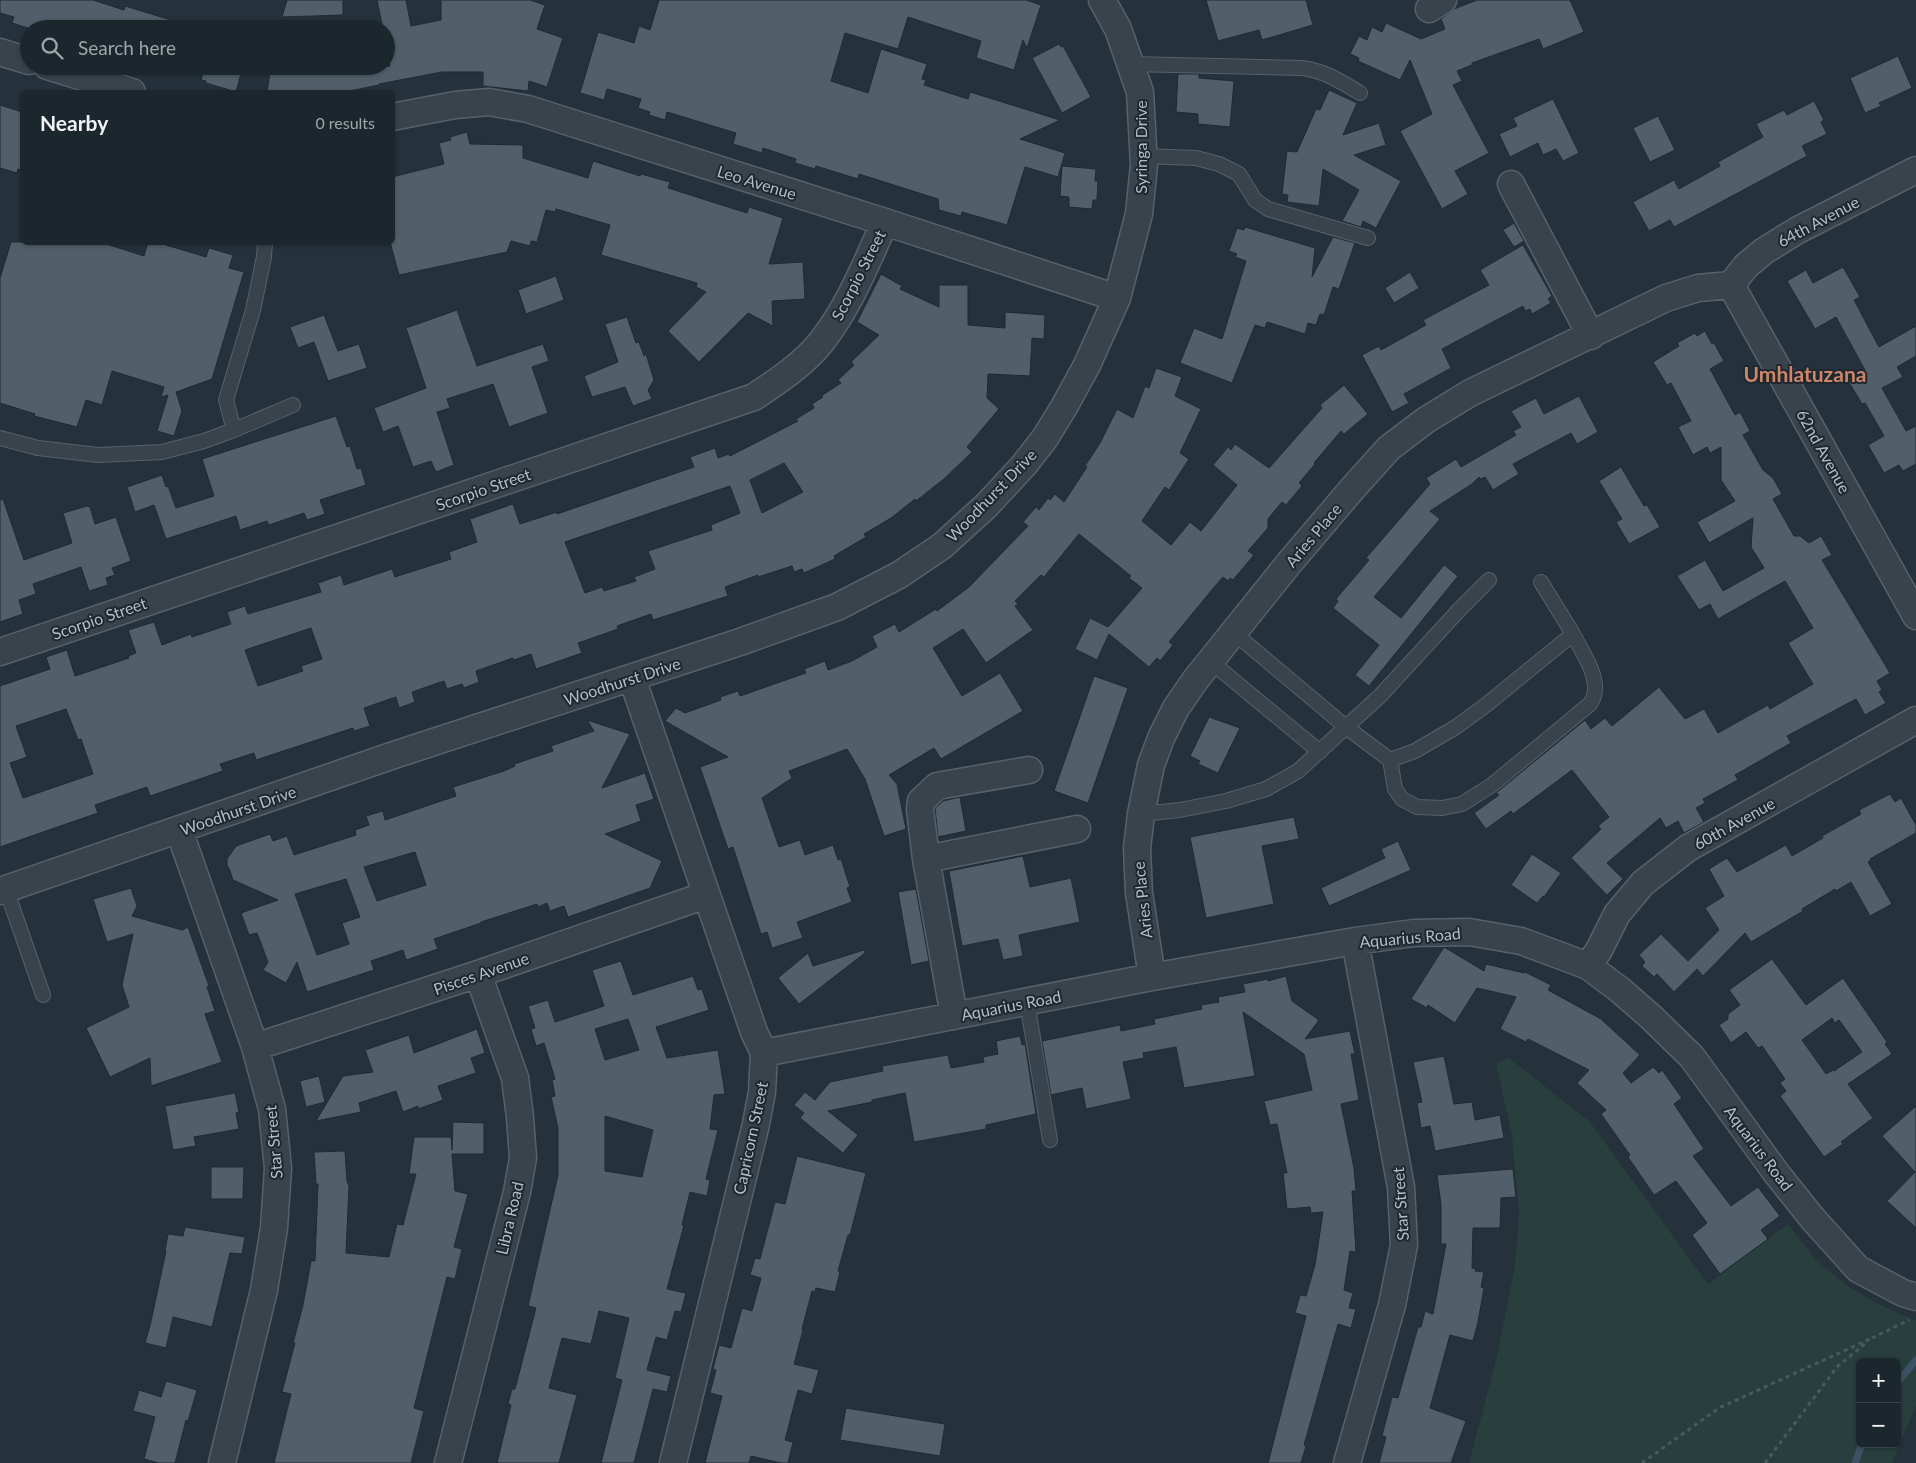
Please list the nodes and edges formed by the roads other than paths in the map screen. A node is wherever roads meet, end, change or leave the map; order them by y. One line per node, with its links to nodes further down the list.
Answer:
1 (1102, 0): 4 (street, Syringa Drive)
2 (0, 52): 3 (street)
3 (20, 58)
4 (1130, 64): 7 (lane); 9 (street, Syringa Drive)
5 (76, 75): 6 (street)
6 (125, 90)
7 (1360, 94)
8 (395, 116): 12 (street, Leo Avenue)
9 (1143, 156): 13 (lane); 16 (street, Syringa Drive)
10 (1916, 170): 15 (street, 64th Avenue)
11 (1511, 184): 17 (street)
12 (885, 222): 16 (street, Leo Avenue); 26 (street, Scorpio Street)
13 (1368, 238)
14 (265, 245): 19 (lane)
15 (1732, 285): 17 (street, Aries Place); 23 (street, 62nd Avenue)
16 (1117, 298): 28 (street, Woodhurst Drive)
17 (1591, 336): 24 (street, Aries Place)
18 (293, 405): 19 (lane)
19 (234, 430): 20 (lane)
20 (0, 438)
21 (1489, 580): 30 (lane)
22 (1541, 582): 25 (lane)
23 (1916, 616)
24 (1233, 632): 27 (street, Aries Place); 30 (lane)
25 (1573, 634): 32 (lane); 32 (lane)
26 (0, 652)
27 (1210, 661): 31 (lane); 34 (street, Aries Place)
28 (632, 678): 36 (street, Woodhurst Drive); 39 (street, Capricorn Street)
29 (1916, 720): 41 (street, 60th Avenue)
30 (1346, 727): 31 (lane); 32 (lane)
31 (1320, 752): 34 (lane)
32 (1390, 760)
33 (1029, 770): 37 (street)
34 (1140, 814): 43 (street, Aries Place)
35 (1077, 829): 37 (street)
36 (179, 830): 38 (street, Woodhurst Drive); 47 (street, Star Street)
37 (926, 858): 46 (street)
38 (3, 890): 44 (lane)
39 (706, 895): 42 (street, Pisces Avenue); 48 (street, Capricorn Street)
40 (1355, 941): 41 (street, Aquarius Road); 43 (street, Aquarius Road); 54 (street, Star Street)
41 (1588, 966): 50 (street, Aquarius Road)
42 (478, 974): 47 (street, Pisces Avenue); 52 (street, Libra Road)
43 (1152, 977): 45 (street, Aquarius Road)
44 (43, 995)
45 (1027, 1002): 46 (street, Aquarius Road); 49 (lane)
46 (954, 1016): 48 (street, Aquarius Road)
47 (255, 1047): 51 (street, Star Street)
48 (764, 1053): 53 (street, Capricorn Street)
49 (1050, 1140)
50 (1916, 1297)
51 (222, 1463)
52 (448, 1463)
53 (673, 1463)
54 (1347, 1463)

